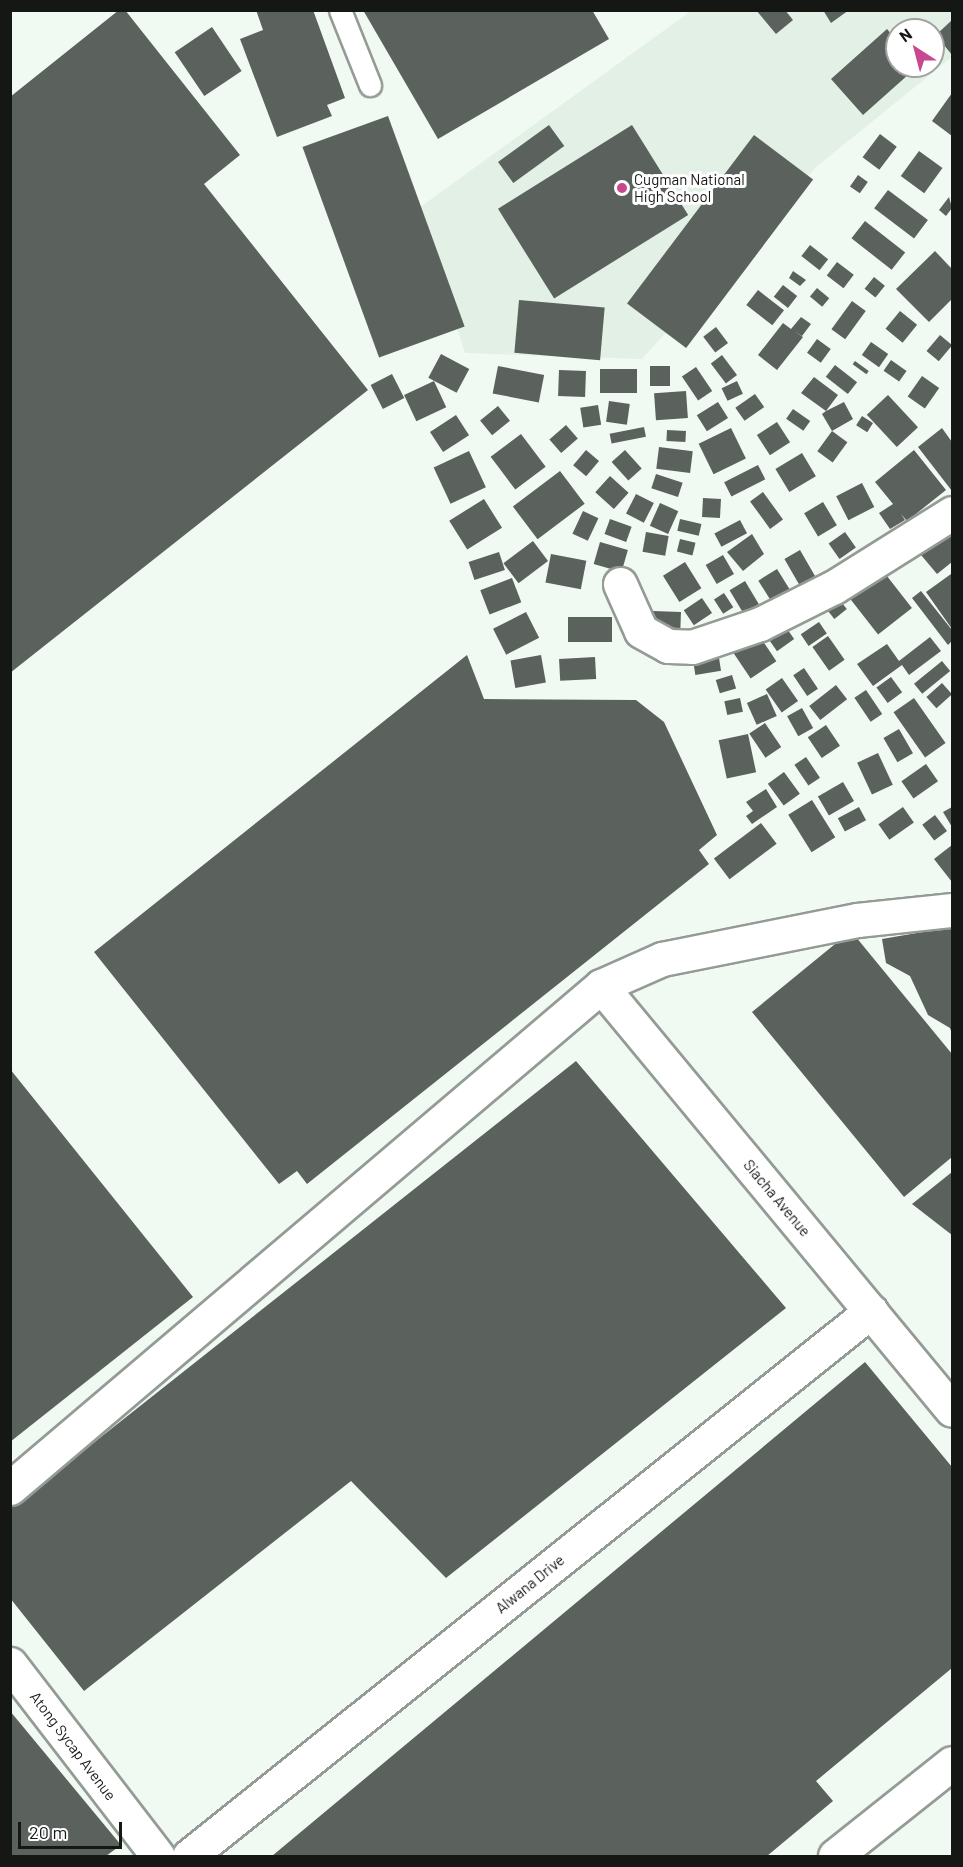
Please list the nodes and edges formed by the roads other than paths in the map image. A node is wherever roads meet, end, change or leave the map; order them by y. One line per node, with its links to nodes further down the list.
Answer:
1 (340, 10): 2 (lane)
2 (370, 85)
3 (952, 513): 4 (street)
4 (620, 584)
5 (952, 910): 6 (street)
6 (601, 986): 7 (street, Siacha Avenue); 9 (street)
7 (871, 1311): 8 (street, Siacha Avenue); 13 (street, Alwana Drive)
8 (952, 1410)
9 (10, 1488)
10 (10, 1664): 12 (street, Atong Sycap Avenue)
11 (952, 1763): 14 (street)
12 (158, 1857)
13 (189, 1857)
14 (835, 1857)

